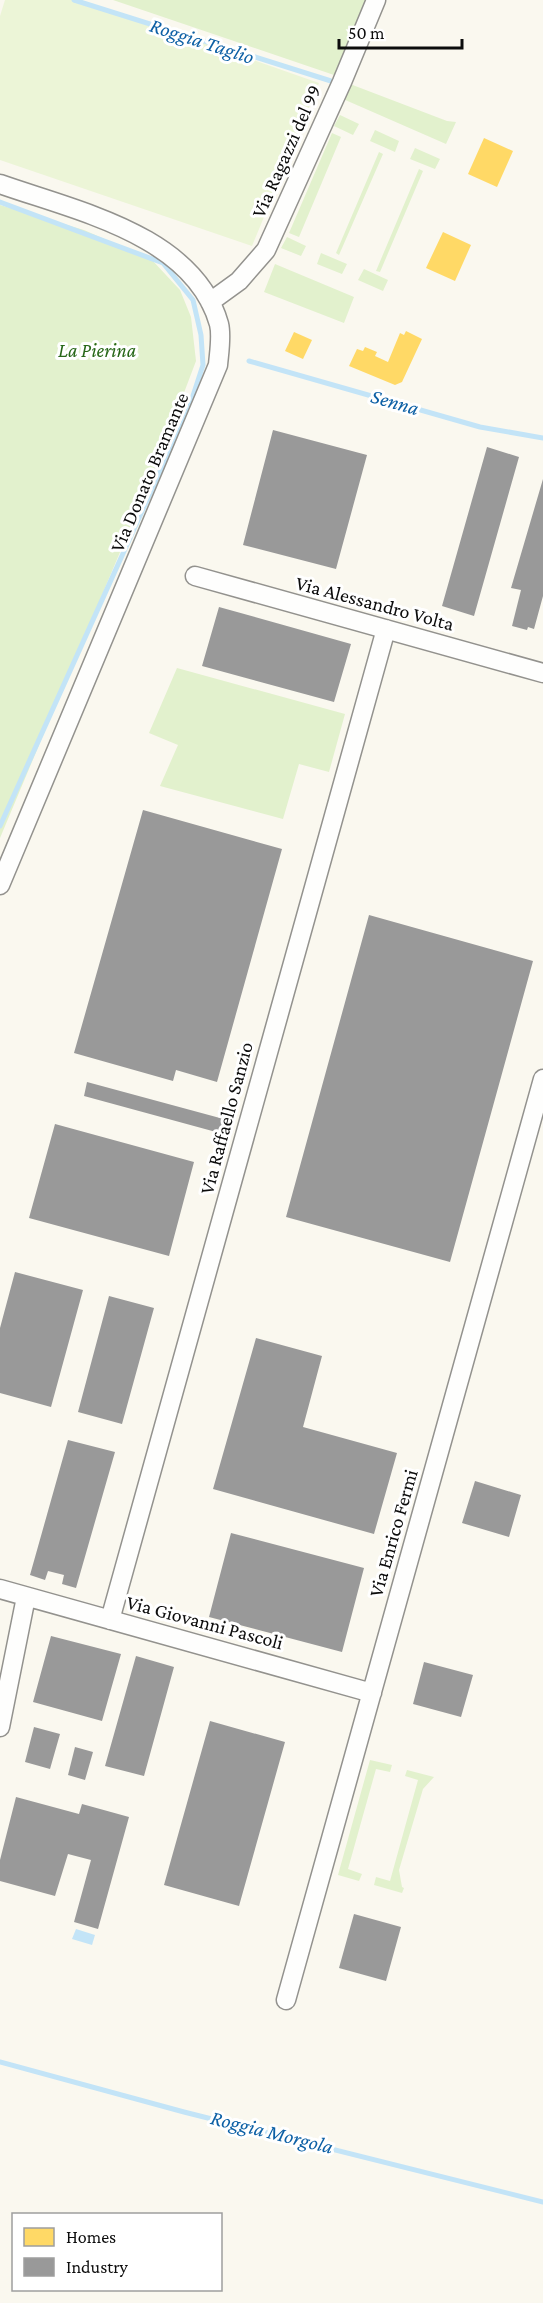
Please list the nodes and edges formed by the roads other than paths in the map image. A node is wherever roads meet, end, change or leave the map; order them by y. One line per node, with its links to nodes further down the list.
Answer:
1 (376, 0): 3 (street, Via Ragazzi del 99)
2 (0, 184): 3 (street, Via Donato Bramante)
3 (210, 302): 7 (street, Via Donato Bramante)
4 (195, 576): 5 (street, Via Alessandro Volta)
5 (386, 629): 6 (street, Via Alessandro Volta); 11 (street, Via Raffaello Sanzio)
6 (543, 673)
7 (0, 885)
8 (543, 1079): 12 (street, Via Enrico Fermi)
9 (0, 1589): 10 (street, Via Giovanni Pascoli)
10 (26, 1597): 11 (street, Via Giovanni Pascoli); 13 (street)
11 (110, 1620): 12 (street, Via Giovanni Pascoli)
12 (372, 1693): 14 (street, Via Enrico Fermi)
13 (0, 1727)
14 (286, 2000)

